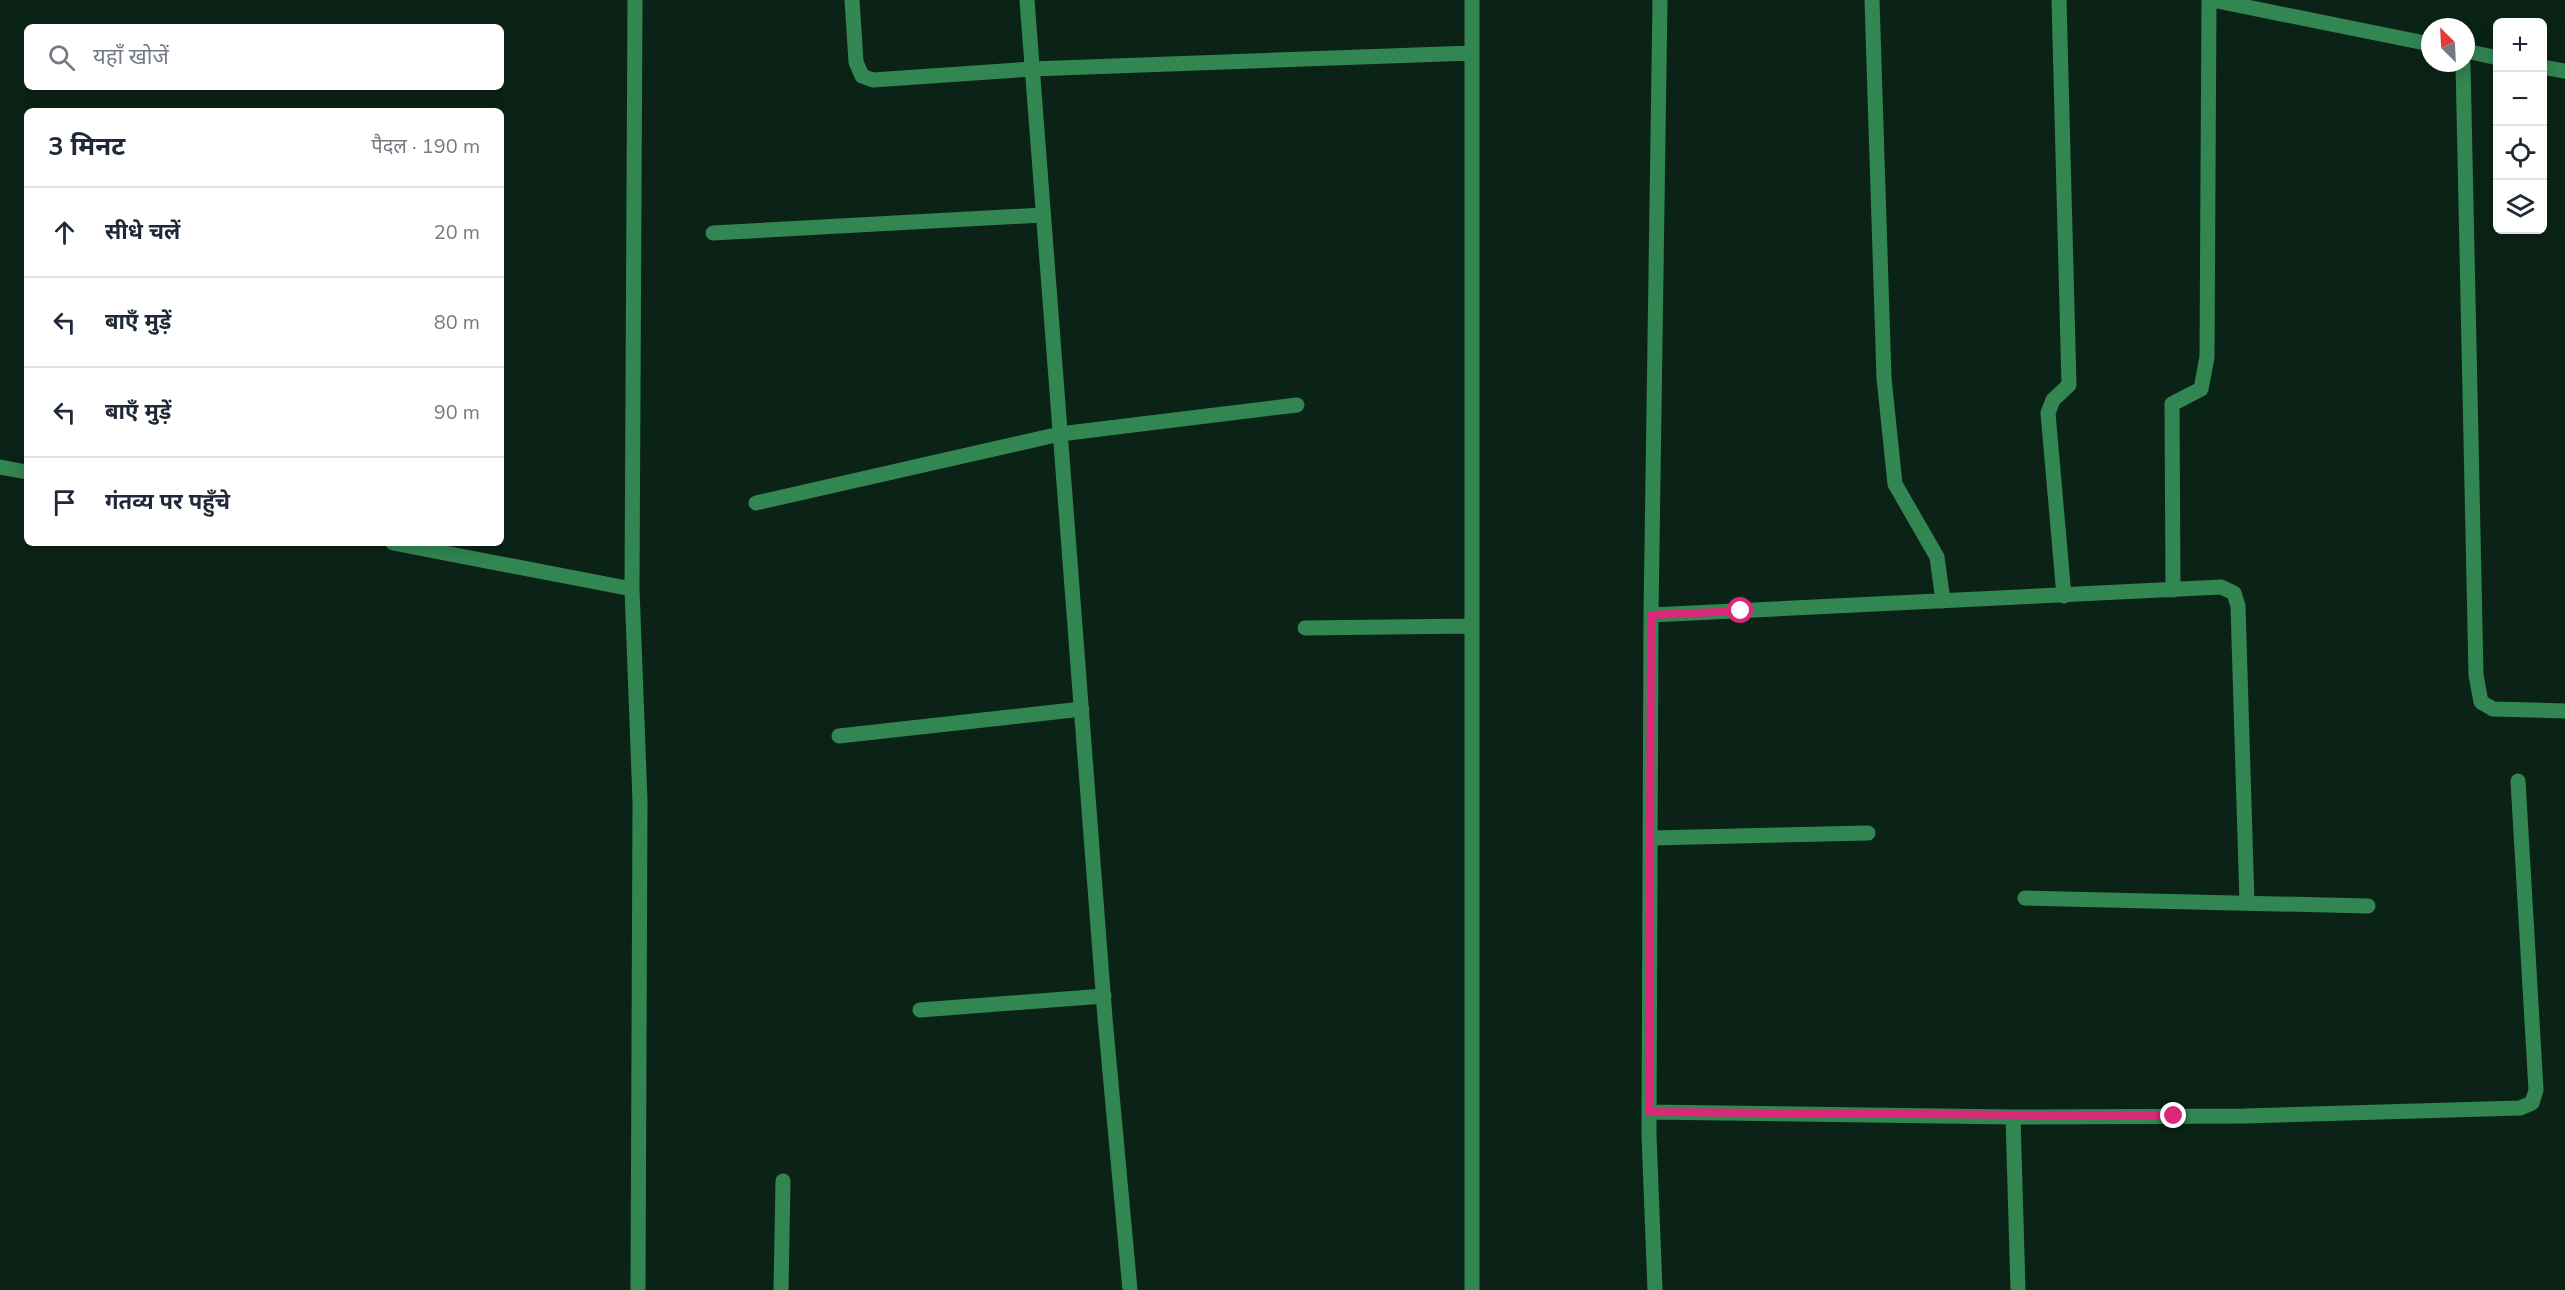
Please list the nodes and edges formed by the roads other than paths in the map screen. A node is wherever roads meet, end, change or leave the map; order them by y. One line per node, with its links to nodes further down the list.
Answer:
1 (635, 0): 25 (street)
2 (852, 0): 14 (street)
3 (1027, 0): 14 (street)
4 (1472, 0): 10 (street)
5 (1660, 0): 29 (street)
6 (1872, 0): 28 (street)
7 (2059, 0): 27 (street)
8 (2210, 0): 9 (street); 26 (street)
9 (2421, 42)
10 (1472, 53): 14 (street); 30 (street)
11 (2475, 53): 12 (street)
12 (2493, 57)
13 (2547, 68): 15 (street)
14 (1032, 69): 17 (street)
15 (2565, 71)
16 (2463, 72): 33 (street)
17 (1043, 215): 18 (street); 20 (street)
18 (713, 233)
19 (1297, 405): 20 (street)
20 (1060, 434): 23 (street); 32 (street)
21 (0, 467): 22 (street)
22 (24, 471)
23 (756, 503)
24 (409, 546): 25 (street)
25 (632, 589): 46 (street)
26 (2173, 590): 27 (street); 39 (street)
27 (2064, 596): 28 (street)
28 (1943, 601): 29 (street)
29 (1651, 615): 37 (street)
30 (1472, 626): 31 (street); 49 (street)
31 (1305, 628)
32 (1082, 709): 34 (street); 41 (street)
33 (2565, 711)
34 (840, 736)
35 (2518, 781): 44 (street)
36 (1868, 833): 37 (street)
37 (1652, 838): 43 (street)
38 (2025, 898): 39 (street)
39 (2247, 903): 40 (street)
40 (2368, 906)
41 (1104, 996): 42 (street); 48 (street)
42 (920, 1010)
43 (1649, 1112): 44 (street); 50 (street)
44 (2013, 1117): 51 (street)
45 (783, 1181): 47 (street)
46 (638, 1290)
47 (781, 1290)
48 (1130, 1290)
49 (1472, 1290)
50 (1655, 1290)
51 (2018, 1290)

